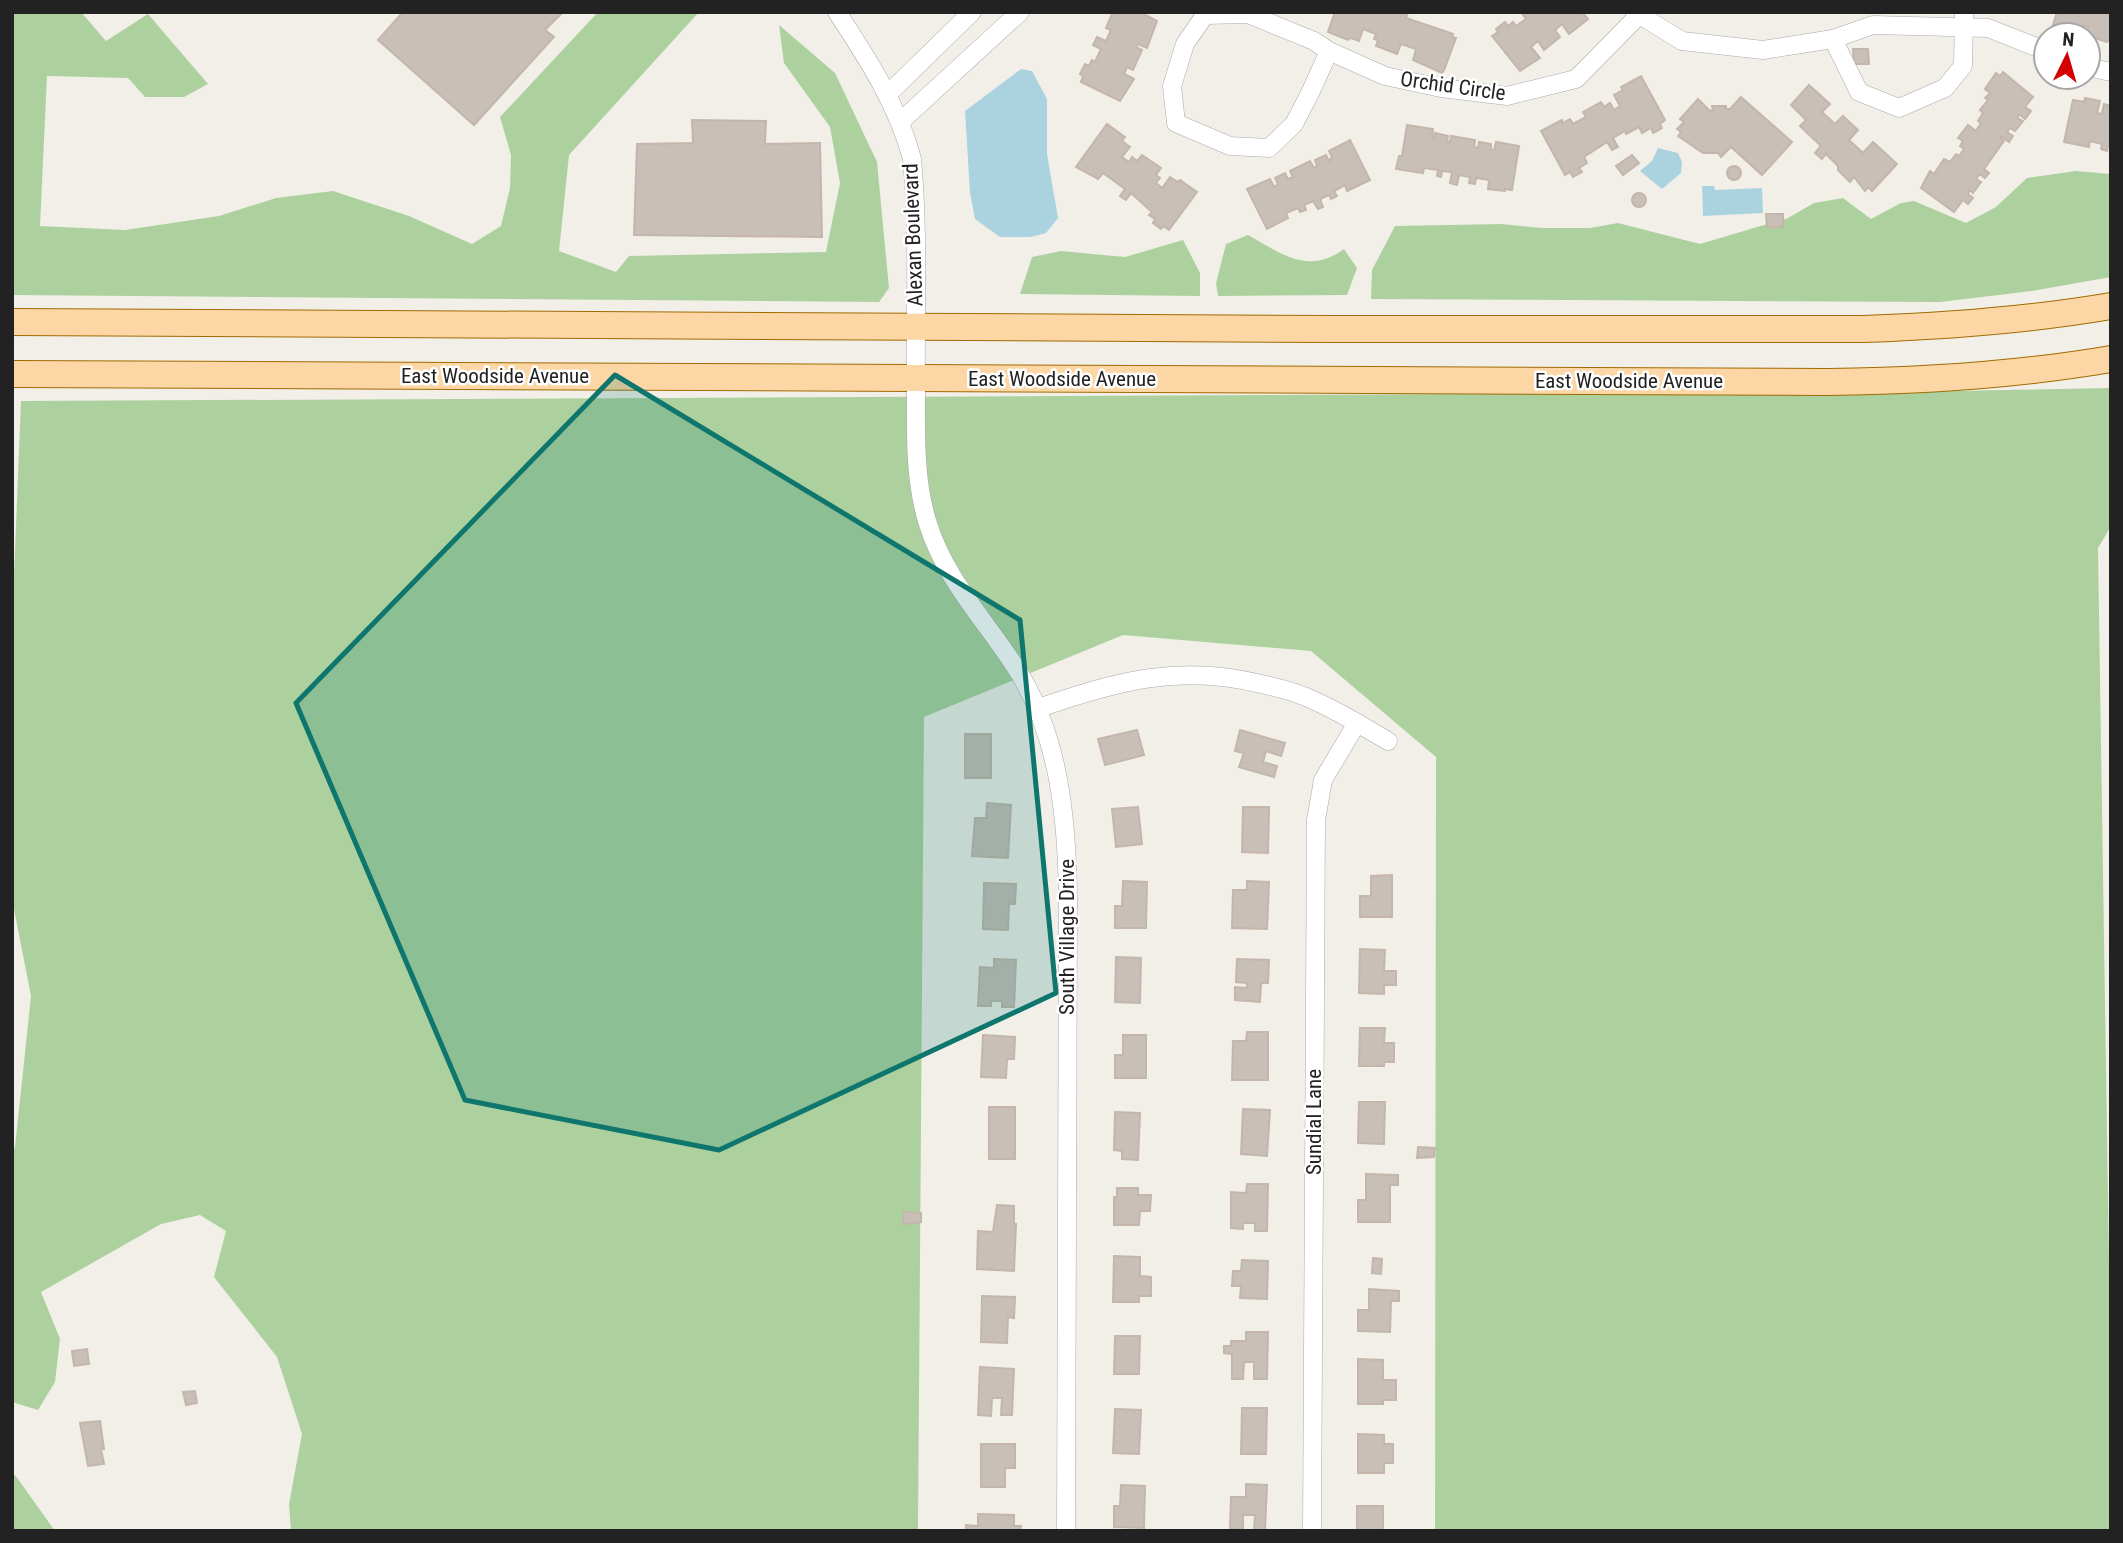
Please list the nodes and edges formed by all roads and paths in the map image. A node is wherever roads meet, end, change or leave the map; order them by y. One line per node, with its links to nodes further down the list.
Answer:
1 (837, 12): 9 (street, Alexan Boulevard)
2 (972, 12): 9 (street)
3 (1020, 12): 10 (street)
4 (1639, 14): 6 (street, Orchid Circle); 8 (street, Orchid Circle)
5 (1964, 20): 6 (street, Orchid Circle); 6 (street); 7 (street, Orchid Circle)
6 (1833, 39)
7 (2032, 45)
8 (1329, 51): 8 (street, Orchid Circle)
9 (887, 95): 10 (street, Alexan Boulevard)
10 (900, 122): 13 (street, Alexan Boulevard)
11 (2111, 306): 13 (main road)
12 (12, 322): 13 (main road)
13 (916, 326): 16 (street, Alexan Boulevard)
14 (2111, 359): 16 (main road, East Woodside Avenue)
15 (12, 374): 16 (main road, East Woodside Avenue)
16 (916, 379): 17 (street, South Village Drive)
17 (1037, 709): 18 (street); 20 (street, South Village Drive)
18 (1357, 723): 19 (street); 21 (street, Sundial Lane)
19 (1388, 741)
20 (1066, 1531)
21 (1312, 1531)

